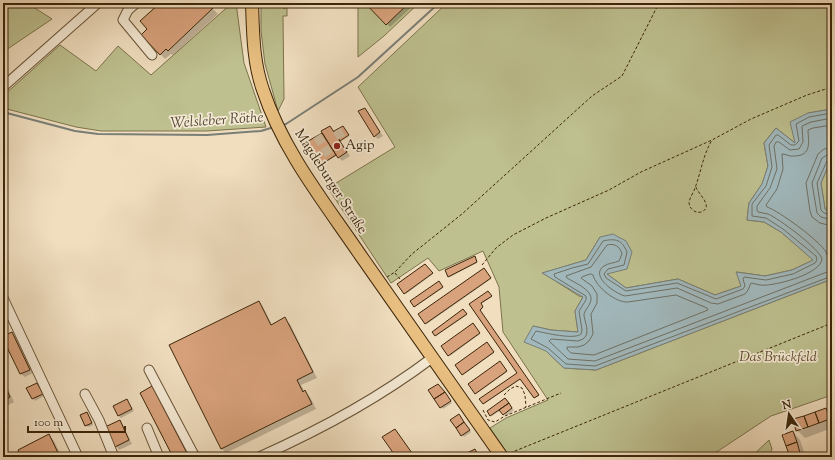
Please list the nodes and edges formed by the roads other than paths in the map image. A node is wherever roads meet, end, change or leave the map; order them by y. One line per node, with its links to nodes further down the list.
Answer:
1 (98, 3): 5 (street)
2 (136, 3): 4 (street)
3 (252, 3): 7 (main road, Magdeburger Straße)
4 (152, 55)
5 (3, 87)
6 (3, 298): 11 (street)
7 (432, 358): 15 (street); 16 (main road, Magdeburger Straße)
8 (149, 370): 14 (street)
9 (85, 394): 12 (street)
10 (147, 428): 13 (street)
11 (78, 457)
12 (114, 457)
13 (159, 457)
14 (196, 457)
15 (258, 457)
16 (502, 457)

